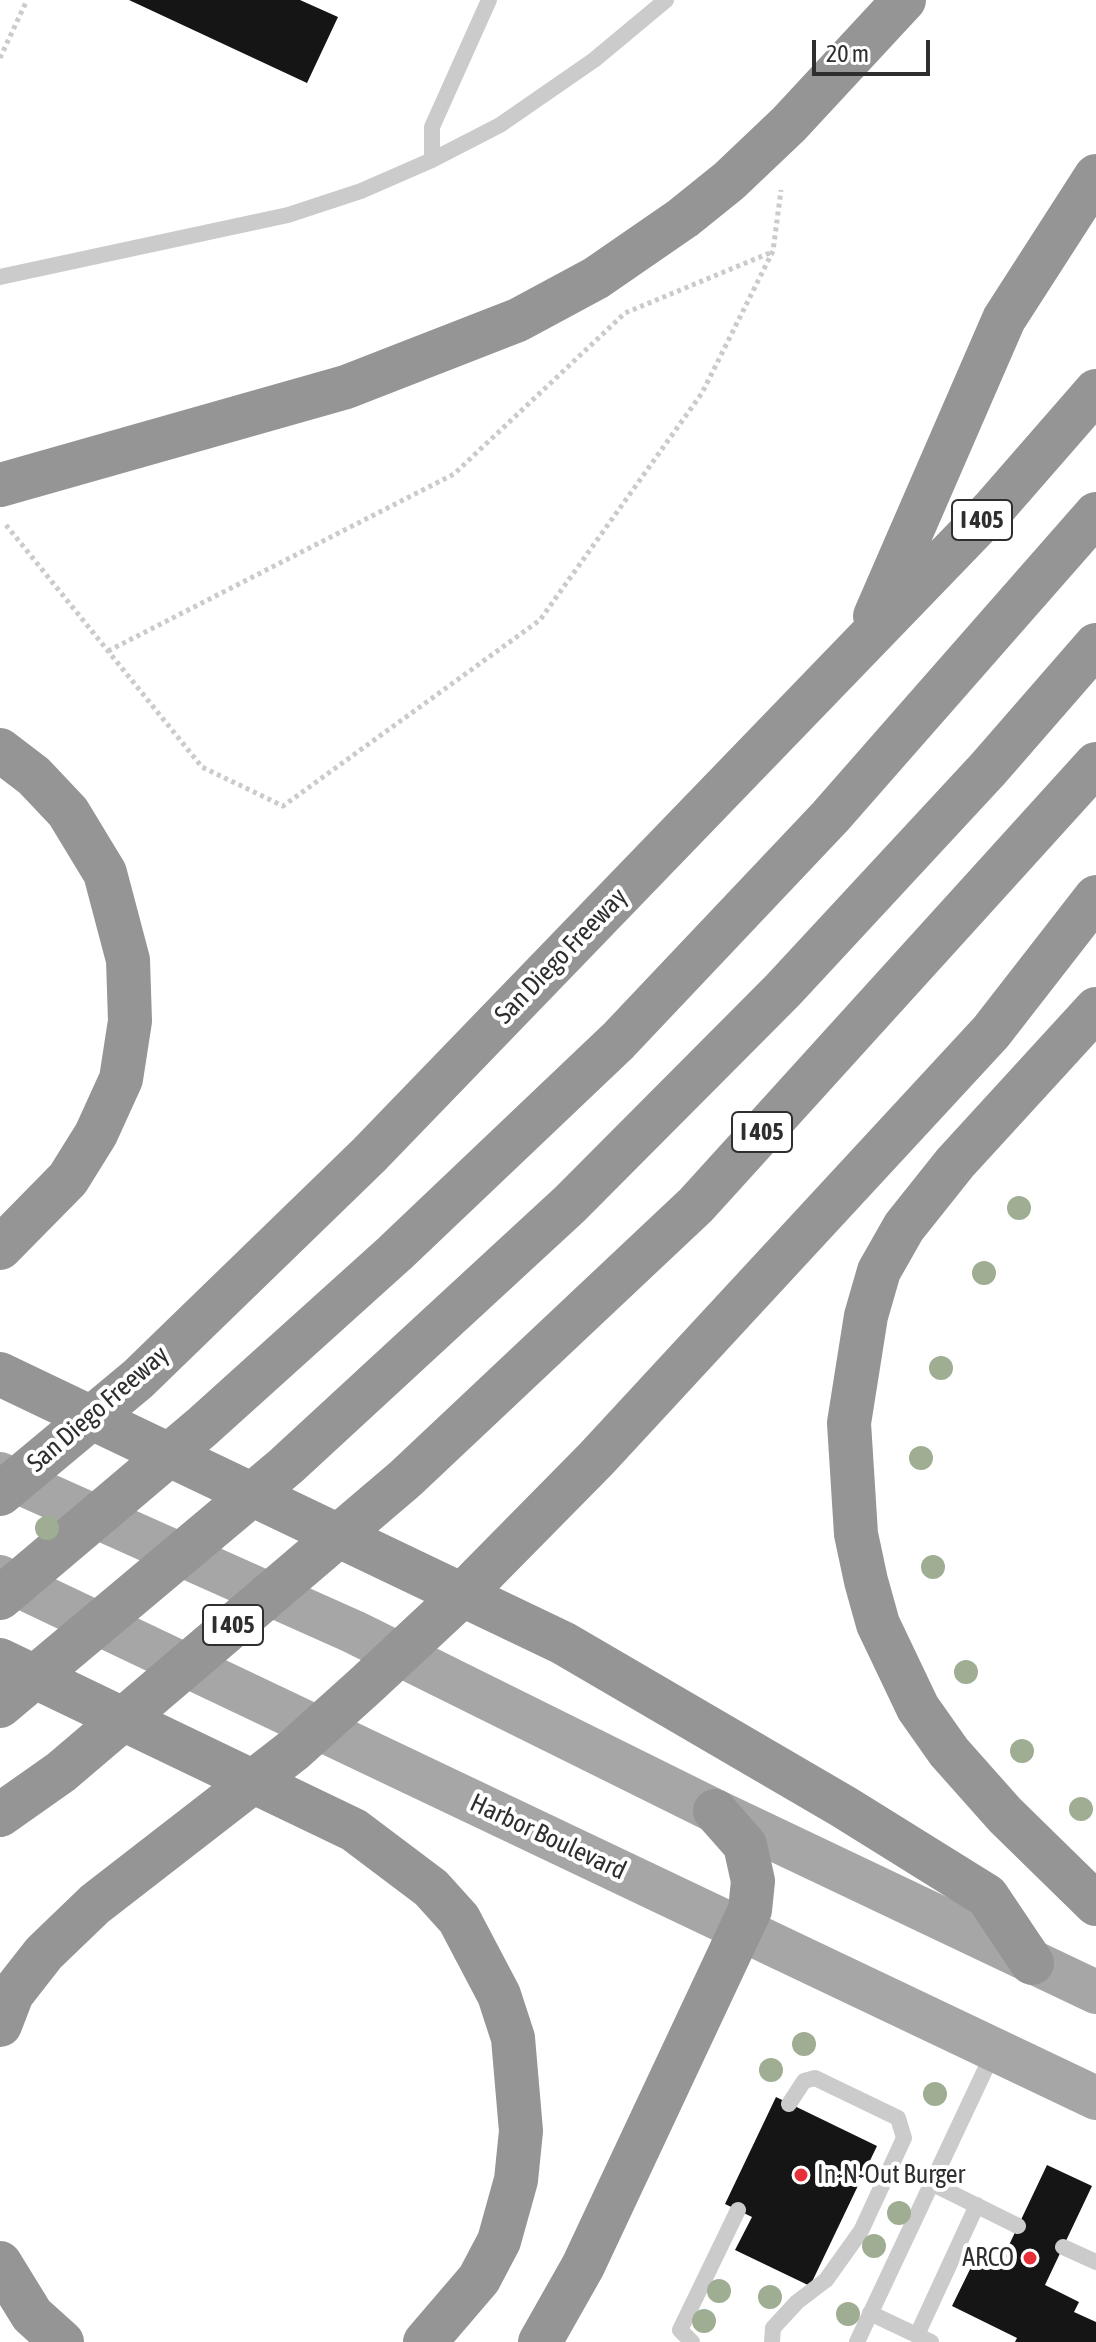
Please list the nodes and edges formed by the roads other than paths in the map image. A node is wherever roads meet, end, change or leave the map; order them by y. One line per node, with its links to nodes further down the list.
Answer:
1 (489, 0): 4 (lane)
2 (666, 0): 4 (lane)
3 (904, 0): 8 (highway)
4 (432, 160): 6 (lane)
5 (1096, 176): 10 (highway)
6 (0, 277)
7 (1096, 391): 10 (highway, San Diego Freeway / I 405)
8 (0, 485)
9 (1096, 514): 21 (highway)
10 (862, 644): 19 (highway, San Diego Freeway / I 405)
11 (1096, 645): 23 (highway)
12 (0, 750): 16 (highway)
13 (1096, 764): 25 (highway, I 405)
14 (1096, 897): 30 (highway)
15 (1096, 1009): 26 (highway)
16 (0, 1248)
17 (0, 1374): 28 (highway)
18 (0, 1474): 24 (main road)
19 (0, 1494)
20 (0, 1577): 27 (main road, Harbor Boulevard)
21 (0, 1598)
22 (0, 1660): 44 (highway)
23 (2, 1704)
24 (715, 1811): 27 (highway); 28 (main road)
25 (0, 1815)
26 (1096, 1904)
27 (743, 1929): 31 (main road, Harbor Boulevard); 45 (highway)
28 (1032, 1963): 29 (main road)
29 (1096, 1992)
30 (0, 2025)
31 (994, 2049): 32 (main road, Harbor Boulevard); 34 (lane)
32 (1096, 2098)
33 (789, 2104): 47 (lane)
34 (931, 2183): 35 (lane); 41 (lane)
35 (977, 2205): 37 (lane); 42 (lane)
36 (738, 2210): 46 (lane)
37 (1018, 2226)
38 (1063, 2247): 39 (lane)
39 (1096, 2262)
40 (0, 2263): 43 (highway)
41 (870, 2313): 42 (lane); 48 (lane)
42 (924, 2339)
43 (62, 2342)
44 (425, 2342)
45 (540, 2342)
46 (692, 2342)
47 (772, 2342)
48 (857, 2342)

